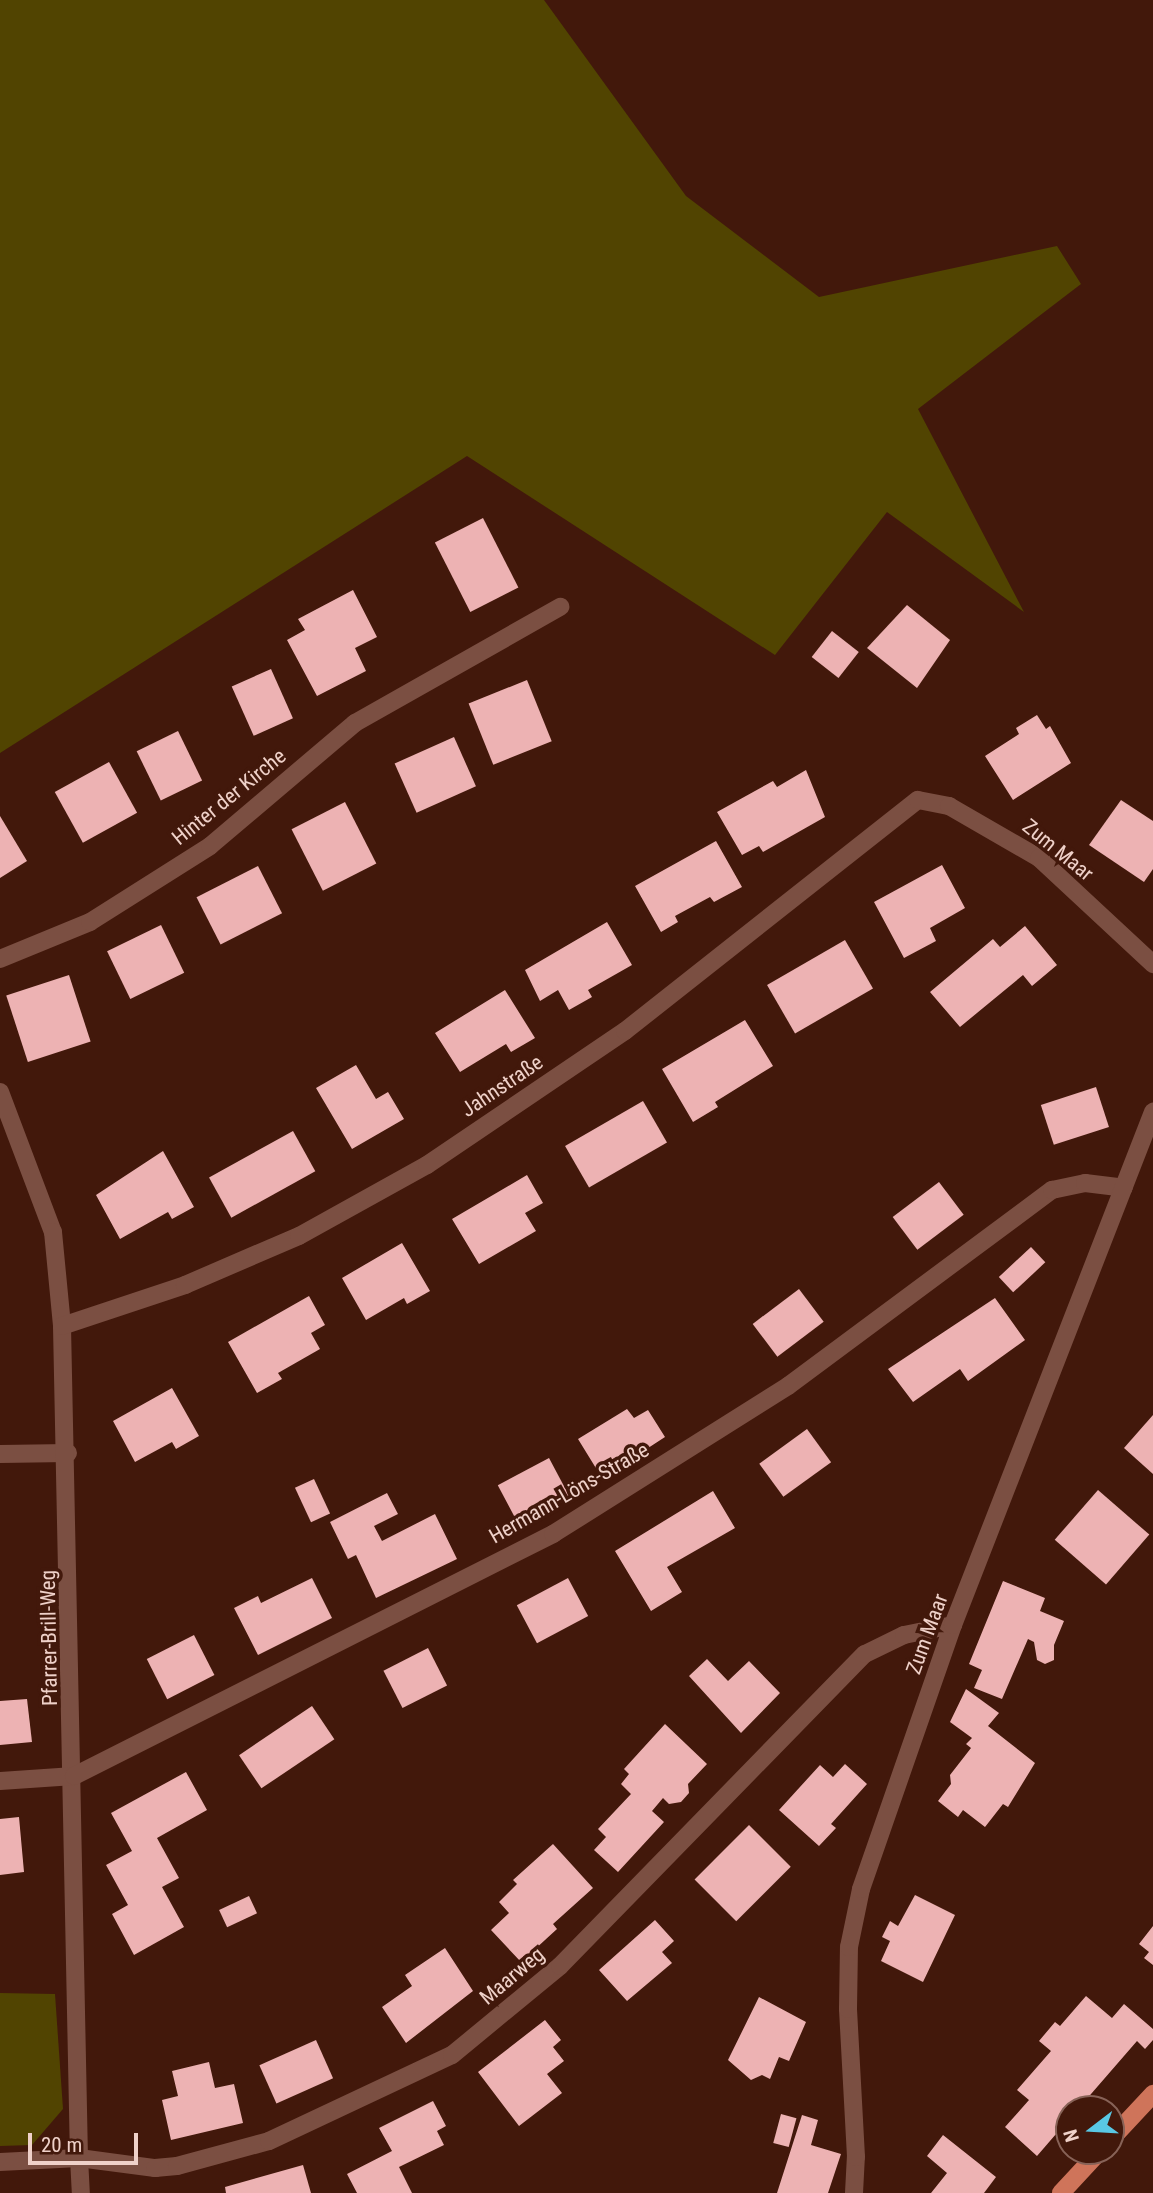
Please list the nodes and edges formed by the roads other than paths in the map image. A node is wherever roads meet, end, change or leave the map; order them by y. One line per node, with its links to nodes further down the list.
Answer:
1 (559, 607): 3 (street, Hinter der Kirche)
2 (918, 800): 4 (street, Zum Maar); 8 (street, Jahnstraße)
3 (0, 959)
4 (1153, 964)
5 (0, 1092): 8 (street, Pfarrer-Brill-Weg)
6 (1153, 1112): 7 (street, Zum Maar)
7 (1124, 1188): 11 (street, Zum Maar); 12 (street, Hermann-Löns-Straße)
8 (62, 1326): 9 (street, Pfarrer-Brill-Weg)
9 (68, 1452): 10 (street); 12 (street, Pfarrer-Brill-Weg)
10 (0, 1454)
11 (953, 1625): 16 (street, Maarweg); 20 (street, Zum Maar)
12 (74, 1776): 13 (street, Hermann-Löns-Straße); 16 (street, Pfarrer-Brill-Weg)
13 (0, 1781)
14 (1153, 2094): 15 (main road)
15 (1125, 2124)
16 (79, 2158): 17 (street, Maarweg); 19 (street, Pfarrer-Brill-Weg)
17 (0, 2162)
18 (1087, 2165): 21 (main road)
19 (81, 2193)
20 (854, 2193)
21 (1061, 2193)

